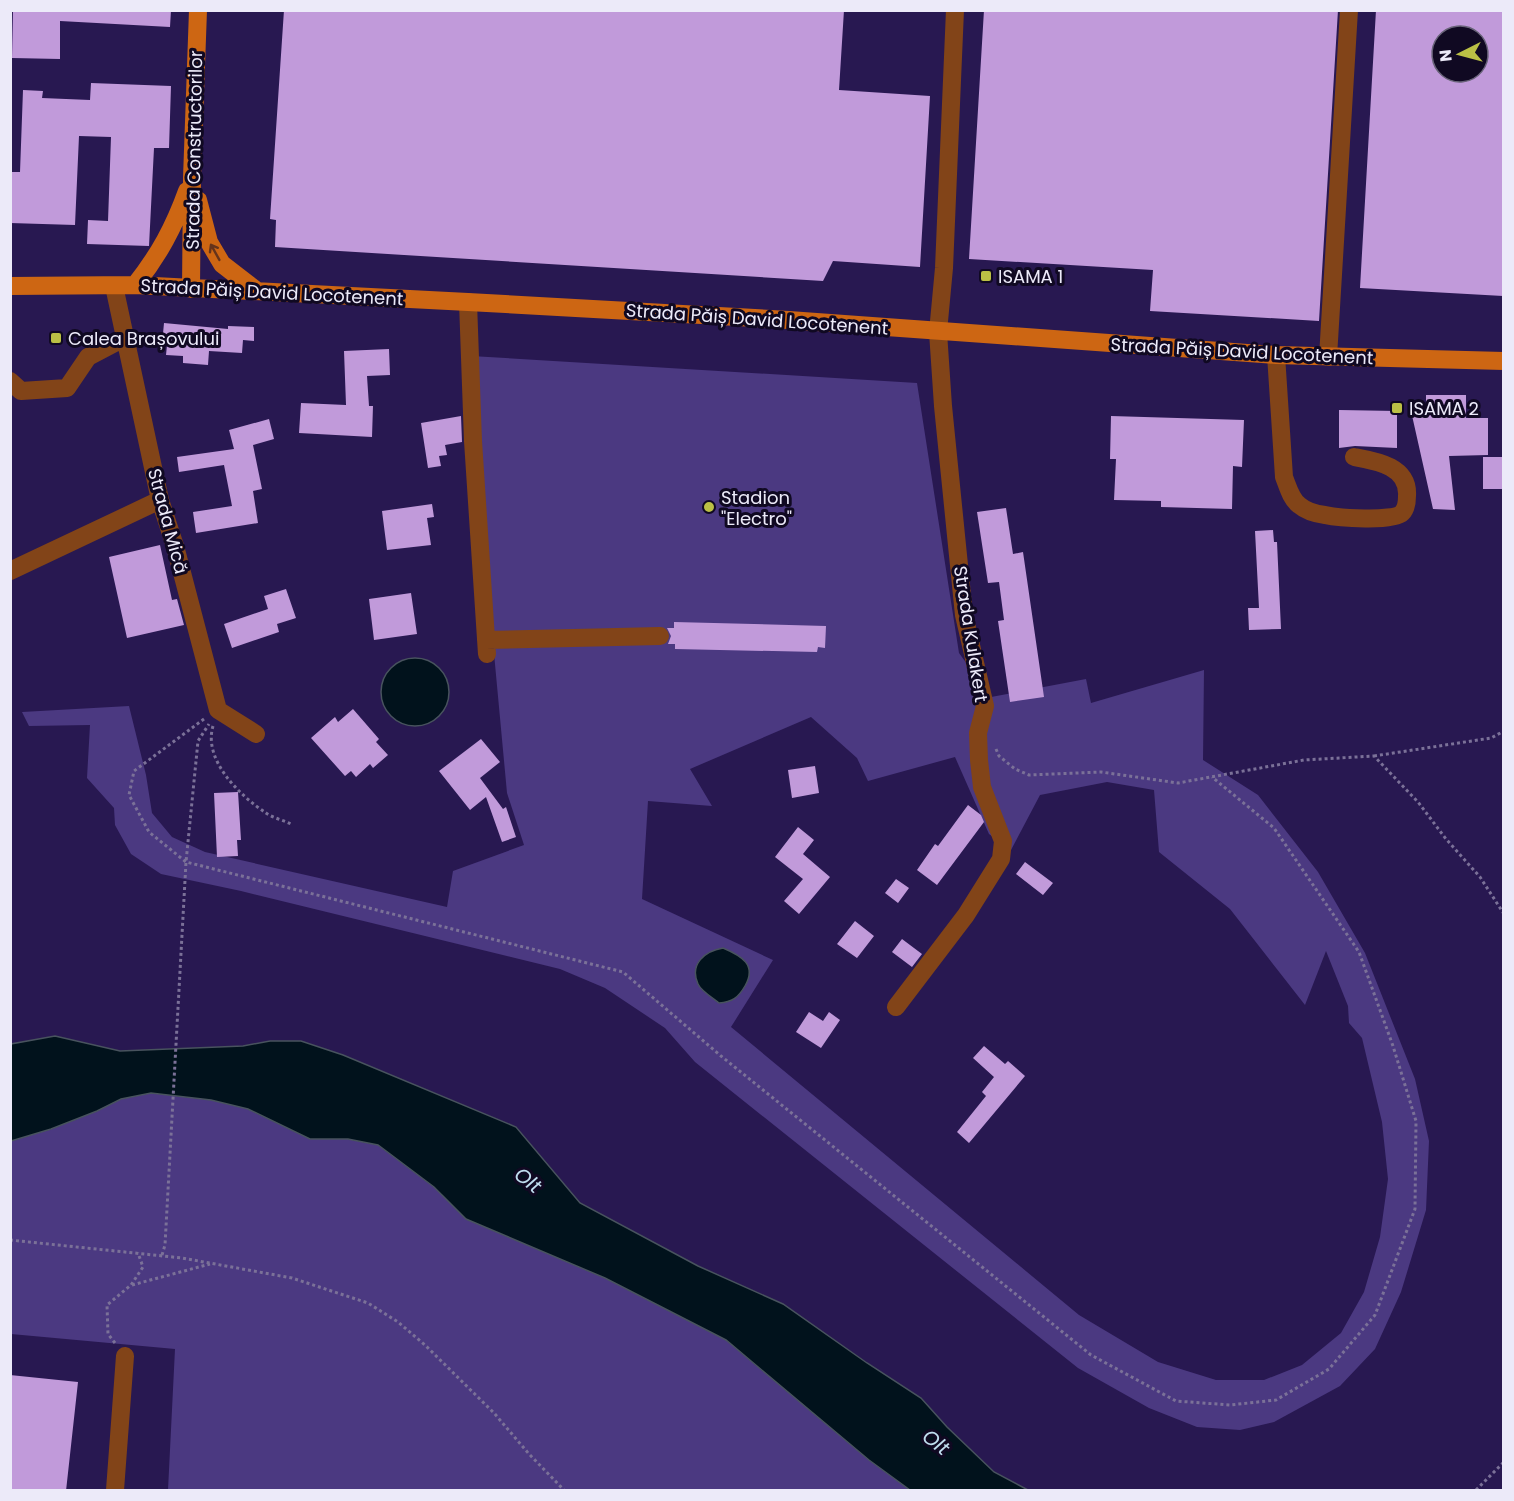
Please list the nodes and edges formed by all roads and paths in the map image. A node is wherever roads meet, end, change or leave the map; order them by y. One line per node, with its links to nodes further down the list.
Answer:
1 (198, 10): 4 (main road, Strada Constructorilor)
2 (956, 10): 11 (street, Strada Kulakert)
3 (1349, 10): 14 (street)
4 (192, 178): 6 (main road); 8 (main road, Strada Constructorilor); 9 (main road, one-way to 4)
5 (10, 285): 7 (main road, Strada Păiș David Locotenent)
6 (135, 285): 7 (main road, Strada Păiș David Locotenent); 8 (main road, Strada Păiș David Locotenent)
7 (114, 286): 12 (street, Strada Mică)
8 (191, 289): 9 (main road, Strada Păiș David Locotenent)
9 (257, 291): 10 (main road, Strada Păiș David Locotenent)
10 (468, 302): 11 (main road, Strada Păiș David Locotenent); 20 (street)
11 (938, 332): 13 (main road, Strada Păiș David Locotenent); 30 (street, Strada Kulakert)
12 (126, 337): 16 (street); 18 (street, Strada Mică)
13 (1276, 355): 14 (main road, Strada Păiș David Locotenent); 17 (street)
14 (1328, 357): 15 (main road, Strada Păiș David Locotenent)
15 (1503, 361)
16 (10, 381)
17 (1354, 457)
18 (160, 500): 19 (street); 21 (street, Strada Mică)
19 (10, 571)
20 (660, 636)
21 (218, 710): 23 (street); 27 (path); 28 (path); 28 (path)
22 (1503, 731): 25 (path)
23 (256, 734)
24 (995, 747): 26 (path)
25 (1374, 756): 26 (path); 29 (path)
26 (1212, 777): 28 (path)
27 (291, 824)
28 (186, 862): 33 (path)
29 (1503, 914)
30 (896, 1007)
31 (10, 1240): 32 (path)
32 (138, 1252): 33 (path); 35 (path)
33 (162, 1256): 34 (path)
34 (211, 1264): 35 (path); 39 (path)
35 (130, 1285): 36 (path)
36 (125, 1356): 38 (street)
37 (1503, 1462): 40 (path)
38 (115, 1491)
39 (564, 1491)
40 (1476, 1491)

